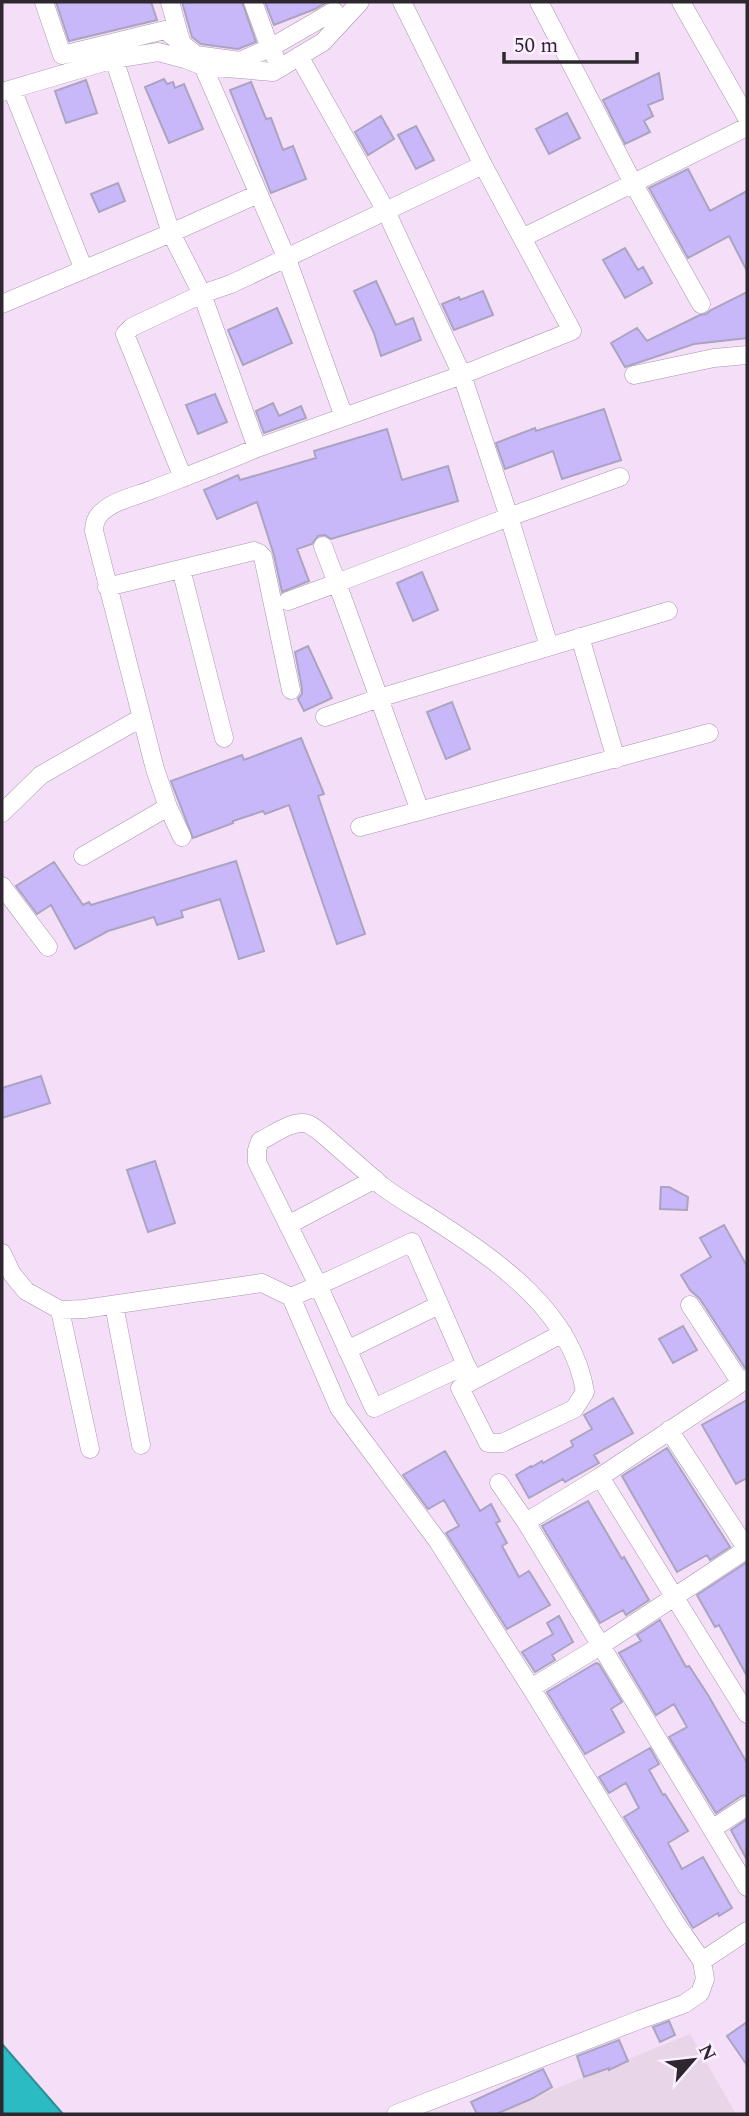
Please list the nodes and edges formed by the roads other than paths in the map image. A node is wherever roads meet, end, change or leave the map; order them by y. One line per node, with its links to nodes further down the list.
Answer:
1 (44, 2): 10 (street)
2 (170, 2): 10 (street)
3 (253, 2): 9 (street)
4 (360, 2): 8 (street)
5 (402, 2): 18 (street)
6 (538, 2): 19 (street)
7 (681, 2): 16 (street)
8 (337, 10): 9 (street); 11 (street)
9 (270, 48): 10 (street); 14 (street)
10 (184, 50): 12 (street); 13 (street)
11 (299, 56): 14 (street); 21 (street)
12 (114, 59): 15 (street); 22 (street)
13 (203, 66): 14 (street); 20 (street)
14 (281, 67)
15 (7, 90): 25 (street)
16 (747, 118)
17 (747, 127): 19 (street)
18 (483, 165): 21 (street); 23 (street)
19 (633, 183): 23 (street); 28 (street)
20 (258, 194): 22 (street); 24 (street)
21 (386, 211): 24 (street); 30 (street)
22 (171, 233): 25 (street); 26 (street)
23 (522, 238): 30 (street)
24 (286, 259): 26 (street); 32 (street)
25 (84, 270): 27 (street)
26 (202, 294): 33 (street); 35 (street)
27 (2, 304)
28 (701, 304)
29 (747, 355): 31 (street)
30 (462, 375): 32 (street); 36 (street)
31 (634, 375)
32 (344, 417): 33 (street)
33 (257, 448): 35 (street)
34 (620, 477): 36 (street)
35 (183, 478): 40 (street)
36 (509, 517): 39 (street); 44 (street)
37 (323, 546): 39 (street)
38 (181, 569): 40 (street); 45 (street); 50 (street)
39 (337, 583): 41 (street); 46 (street)
40 (107, 587): 48 (street)
41 (288, 601)
42 (668, 611): 43 (street)
43 (580, 637): 44 (street); 51 (street)
44 (549, 646): 46 (street)
45 (291, 690)
46 (379, 698): 47 (street); 53 (street)
47 (325, 717)
48 (141, 718): 52 (street); 54 (street)
49 (709, 733): 51 (street)
50 (224, 738)
51 (616, 759): 53 (street)
52 (168, 807): 56 (street); 57 (street)
53 (420, 811): 55 (street)
54 (2, 813)
55 (360, 827)
56 (182, 837)
57 (83, 856)
58 (2, 886): 59 (street)
59 (48, 947)
60 (375, 1179): 61 (street); 62 (street); 62 (street)
61 (425, 1214): 63 (street); 71 (street)
62 (288, 1225): 65 (street)
63 (412, 1242): 65 (street); 68 (street)
64 (2, 1253): 70 (street)
65 (318, 1285): 66 (street); 72 (street)
66 (291, 1297): 67 (street); 76 (street)
67 (114, 1305): 70 (street); 78 (street)
68 (439, 1305): 72 (street); 73 (street)
69 (690, 1305): 74 (street)
70 (60, 1310): 79 (street)
71 (564, 1334): 73 (street); 73 (street)
72 (346, 1350): 75 (street)
73 (470, 1373): 75 (street)
74 (744, 1381): 77 (street)
75 (374, 1408): 76 (street)
76 (344, 1415): 86 (street)
77 (669, 1430): 80 (street); 83 (street)
78 (141, 1445)
79 (90, 1449)
80 (600, 1478): 82 (street); 84 (street)
81 (499, 1483): 82 (street)
82 (526, 1522): 85 (street)
83 (747, 1549): 84 (street)
84 (675, 1596): 85 (street); 87 (street)
85 (600, 1646): 86 (street); 89 (street)
86 (531, 1688): 92 (street)
87 (747, 1714)
88 (747, 1806): 89 (street)
89 (712, 1829): 90 (street)
90 (747, 1887)
91 (747, 1931): 92 (street)
92 (702, 1961): 93 (street)
93 (396, 2114)

